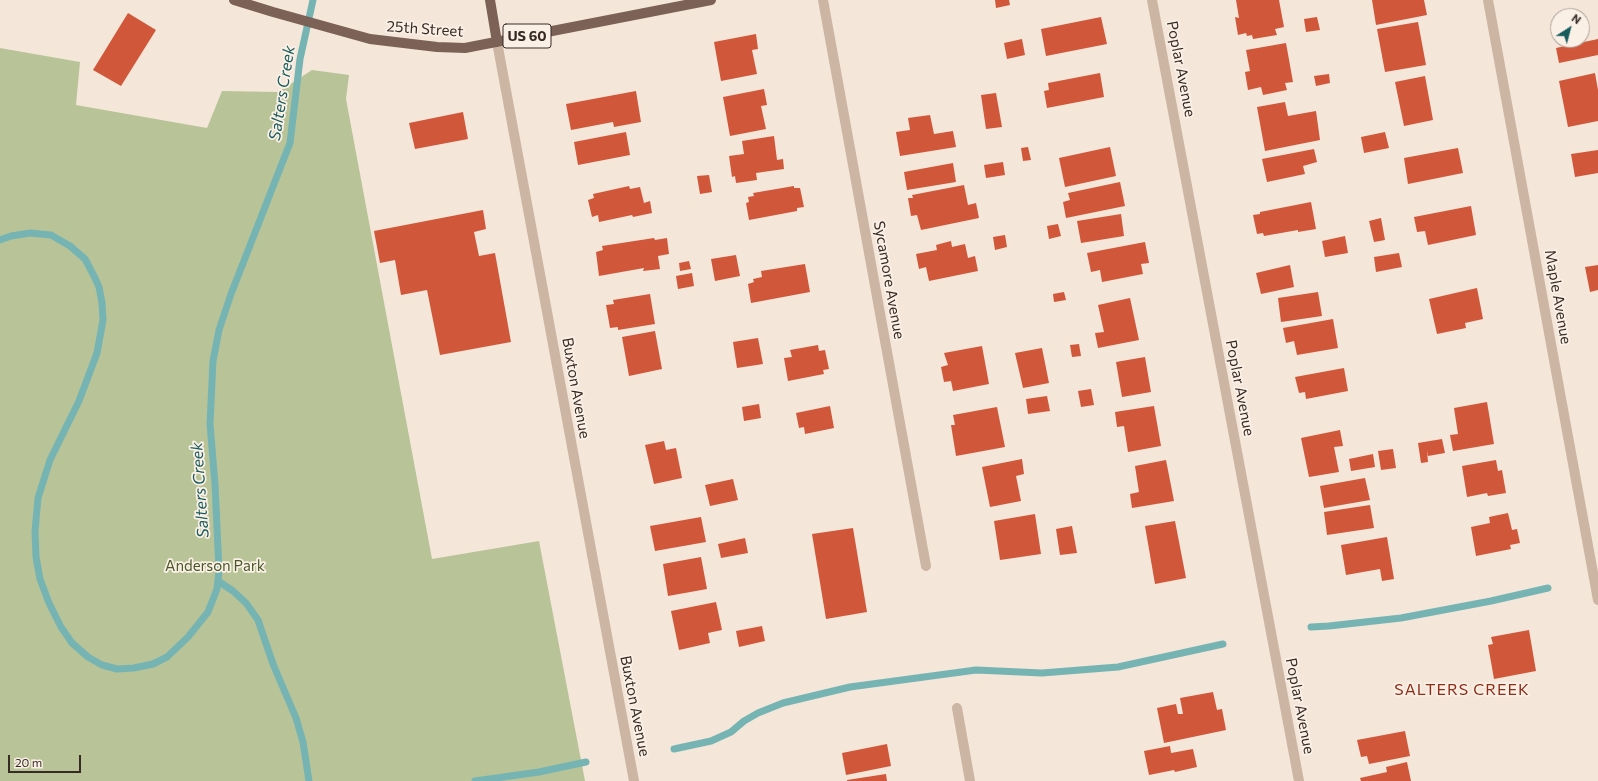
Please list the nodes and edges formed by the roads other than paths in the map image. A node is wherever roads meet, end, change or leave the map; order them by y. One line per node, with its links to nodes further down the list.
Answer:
1 (234, 0): 7 (main road, 25th Street / US 60)
2 (490, 0): 8 (main road, Buxton Avenue)
3 (711, 0): 8 (main road, 25th Street / US 60)
4 (823, 0): 9 (street, Sycamore Avenue)
5 (1152, 0): 15 (street, Poplar Avenue)
6 (1488, 0): 10 (street, Maple Avenue)
7 (251, 3): 8 (main road, 25th Street / US 60)
8 (497, 42): 13 (street, Buxton Avenue)
9 (926, 566)
10 (1596, 577): 11 (street, Maple Avenue)
11 (1598, 600)
12 (957, 708): 14 (street)
13 (634, 781)
14 (970, 781)
15 (1299, 781)

